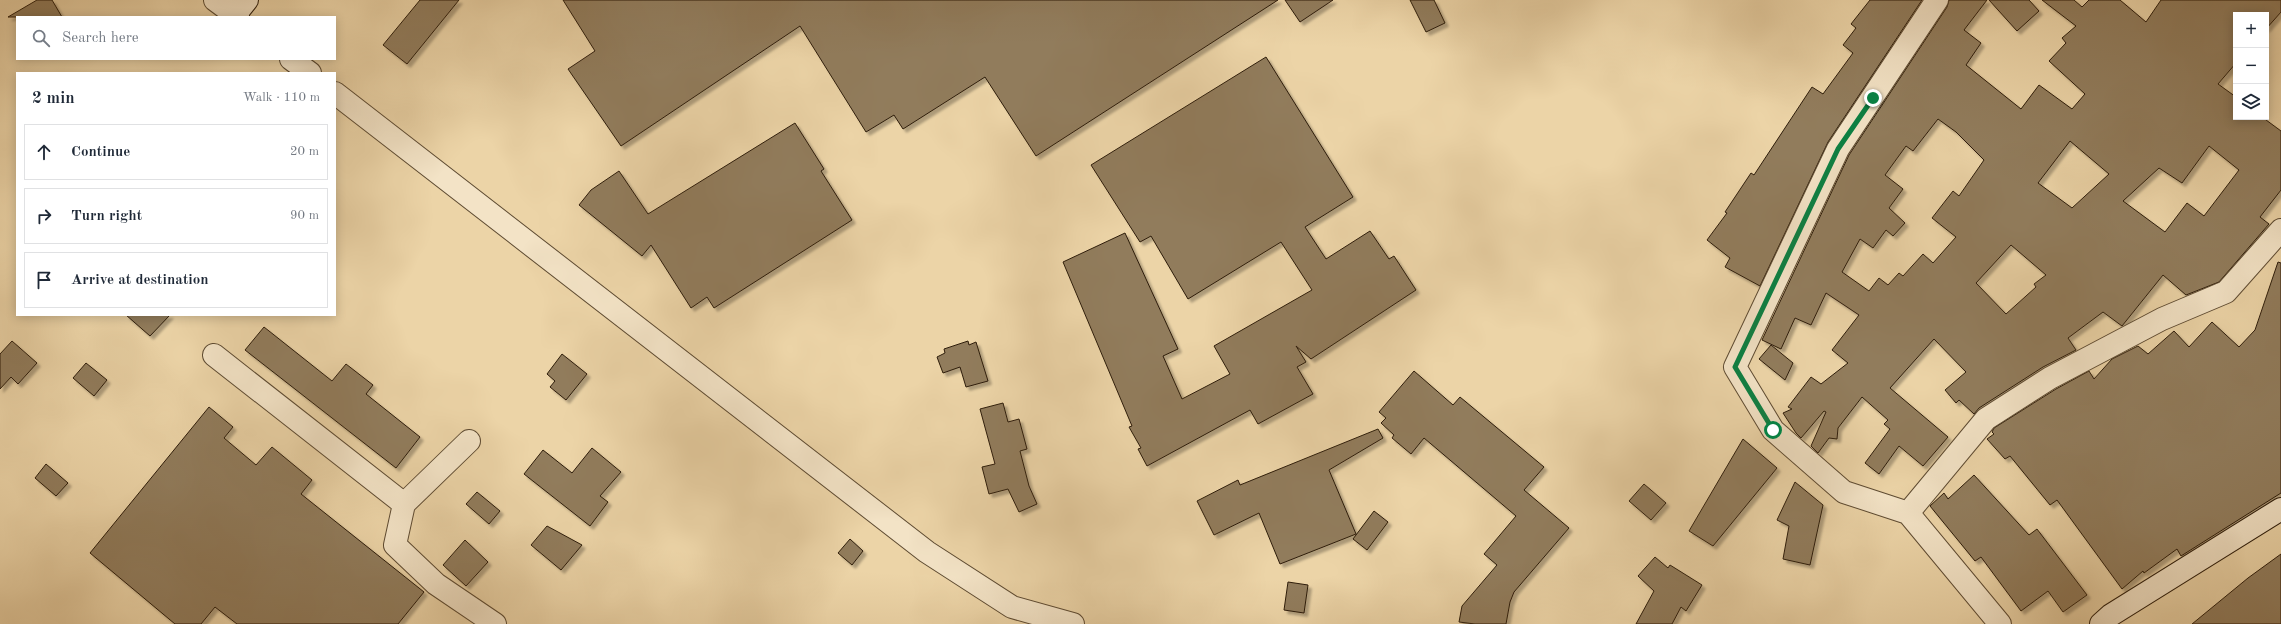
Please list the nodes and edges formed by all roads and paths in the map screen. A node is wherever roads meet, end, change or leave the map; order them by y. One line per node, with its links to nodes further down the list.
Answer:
1 (215, 0): 3 (street)
2 (1937, 0): 12 (street)
3 (240, 11)
4 (293, 60): 5 (street)
5 (309, 72)
6 (336, 94): 14 (street)
7 (2281, 230): 12 (street)
8 (214, 356): 10 (street)
9 (469, 441): 10 (street)
10 (404, 504): 13 (street)
11 (2281, 509): 16 (street)
12 (1908, 513): 15 (street)
13 (495, 624)
14 (1073, 624)
15 (2000, 624)
16 (2101, 624)

